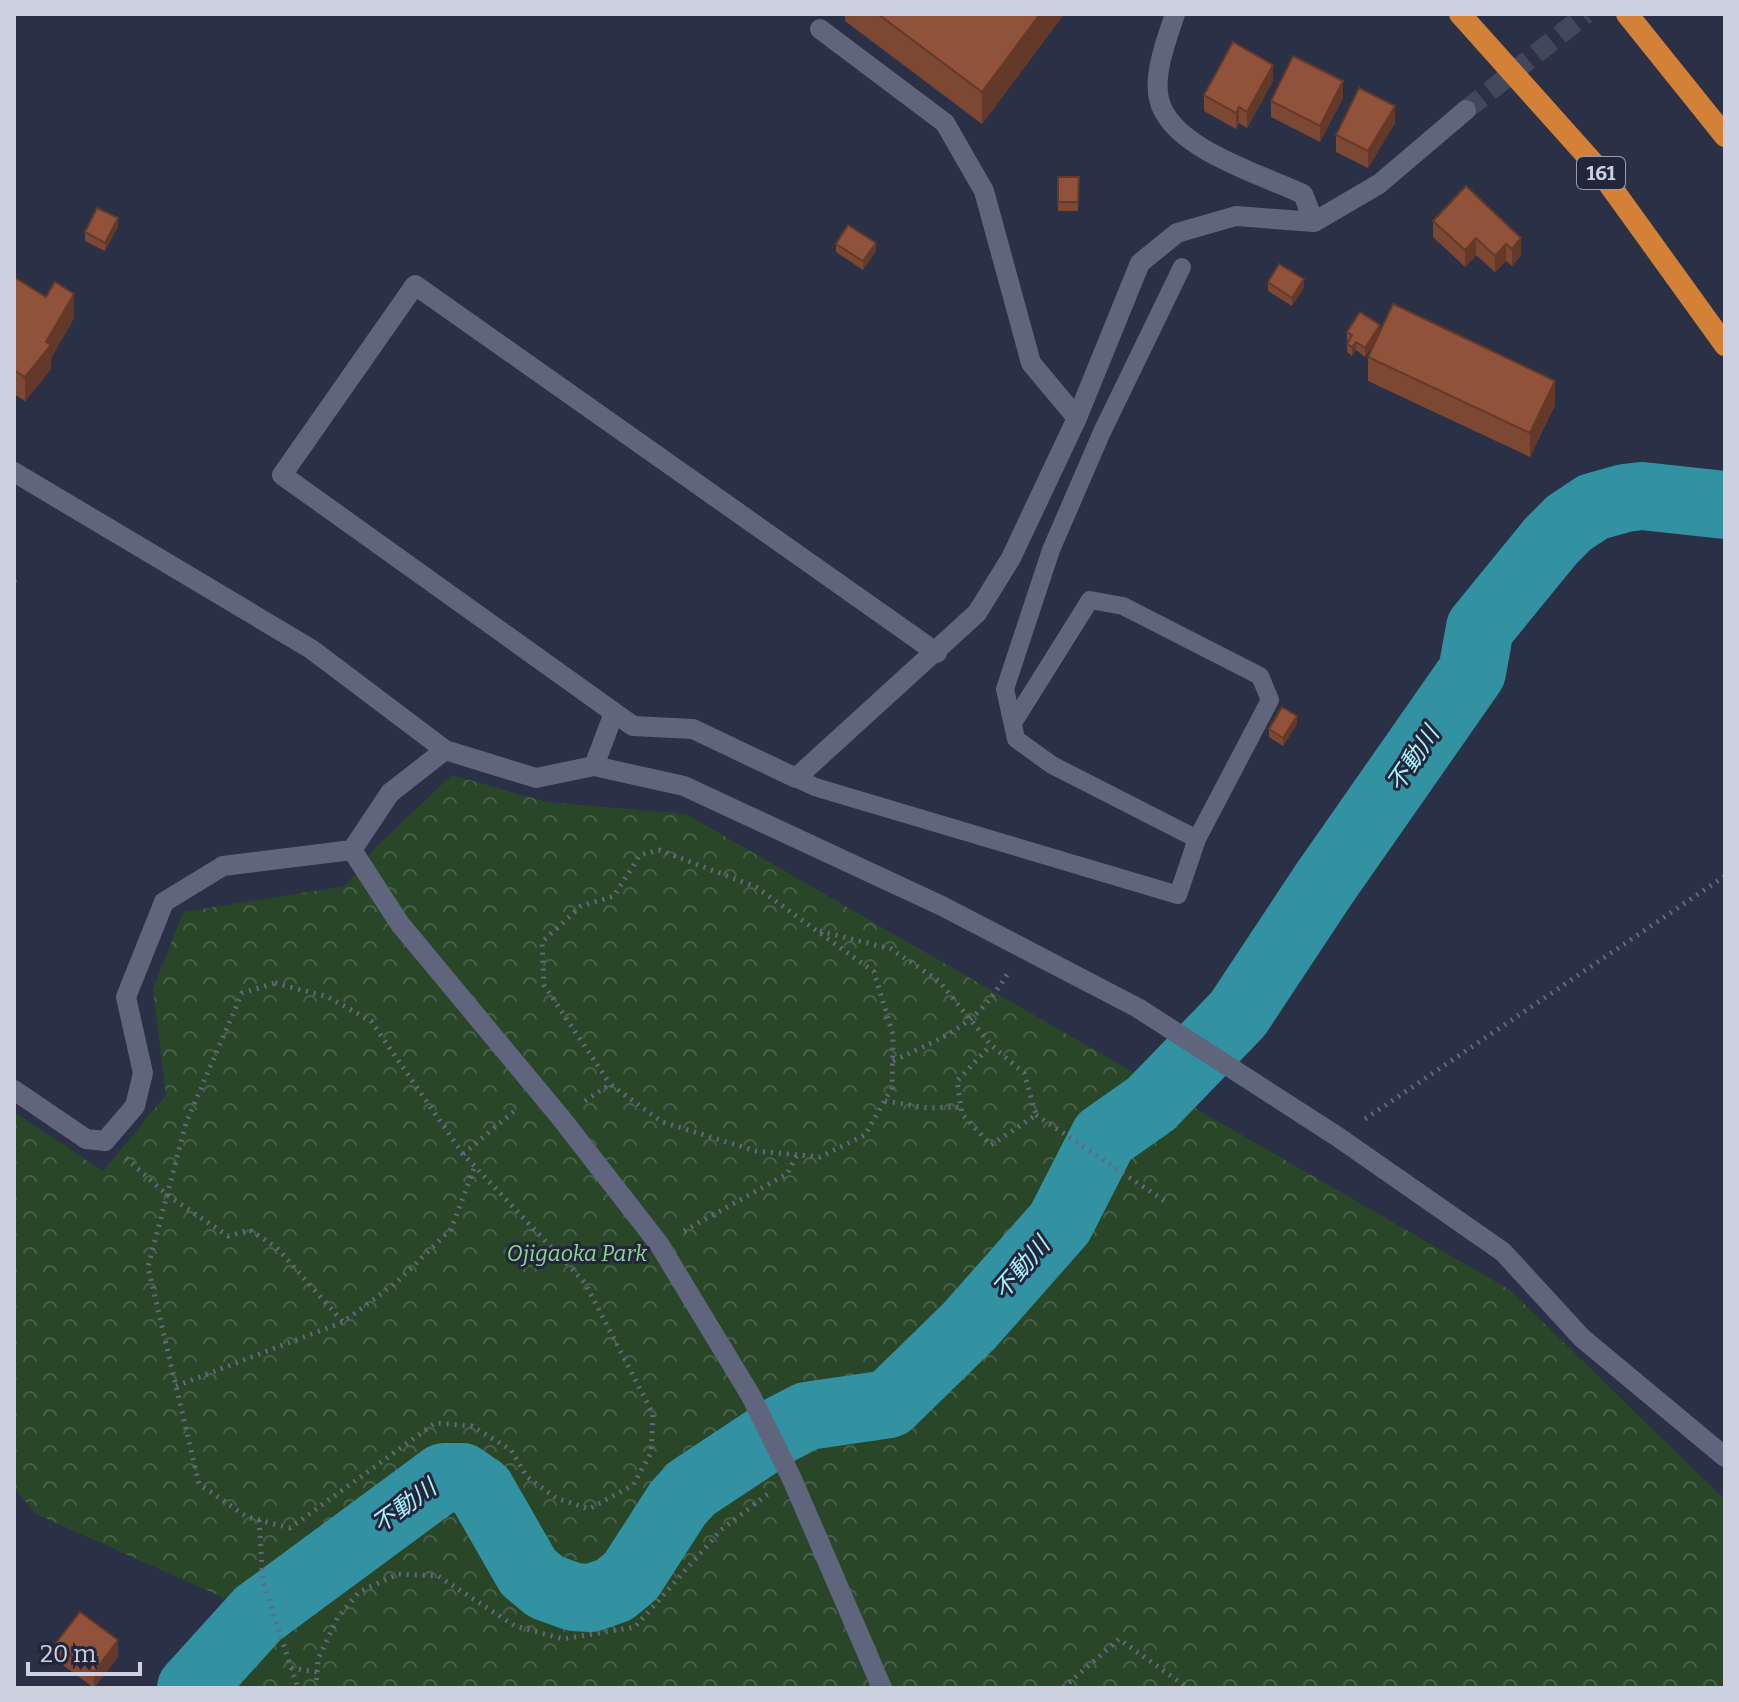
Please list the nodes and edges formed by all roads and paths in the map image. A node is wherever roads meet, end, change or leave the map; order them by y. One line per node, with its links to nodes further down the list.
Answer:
1 (1175, 14): 7 (street)
2 (1460, 14): 9 (highway, 161)
3 (1627, 14): 6 (highway)
4 (820, 29): 10 (street)
5 (1466, 110): 7 (street)
6 (1725, 136)
7 (1314, 222): 10 (street)
8 (1182, 267): 14 (lane)
9 (1725, 345)
10 (1077, 418): 12 (street)
11 (14, 472): 15 (street)
12 (937, 653): 13 (street); 17 (street)
13 (614, 713): 16 (street); 17 (street)
14 (1013, 723): 18 (lane); 18 (lane)
15 (445, 750): 16 (street); 19 (street)
16 (594, 766): 22 (street)
17 (796, 778): 18 (lane)
18 (1197, 839)
19 (352, 850): 28 (street); 34 (street)
20 (1725, 876): 33 (path)
21 (815, 930): 23 (path); 25 (path); 26 (path)
22 (1024, 948): 23 (path); 33 (street)
23 (972, 1021): 24 (path); 25 (path)
24 (991, 1045): 30 (path); 31 (path)
25 (893, 1061): 29 (path)
26 (610, 1084): 32 (path); 36 (path)
27 (14, 1090): 34 (street)
28 (539, 1091): 32 (street); 35 (path)
29 (885, 1101): 30 (path); 36 (path)
30 (961, 1107): 31 (path)
31 (1036, 1115): 39 (path)
32 (561, 1118): 40 (street)
33 (1338, 1137): 43 (street)
34 (105, 1141): 38 (path)
35 (463, 1154): 37 (path); 38 (path)
36 (797, 1155): 40 (path)
37 (475, 1166): 41 (path); 45 (path)
38 (167, 1195): 41 (path); 42 (path)
39 (1166, 1202)
40 (659, 1244): 44 (street)
41 (343, 1322): 42 (path)
42 (176, 1386): 45 (path)
43 (1725, 1457)
44 (790, 1475): 47 (path); 48 (street)
45 (259, 1520): 46 (path)
46 (291, 1668): 47 (path); 49 (path)
47 (317, 1672): 50 (path)
48 (879, 1687)
49 (298, 1688)
50 (316, 1688)
51 (1063, 1688): 52 (path)
52 (1188, 1688)

